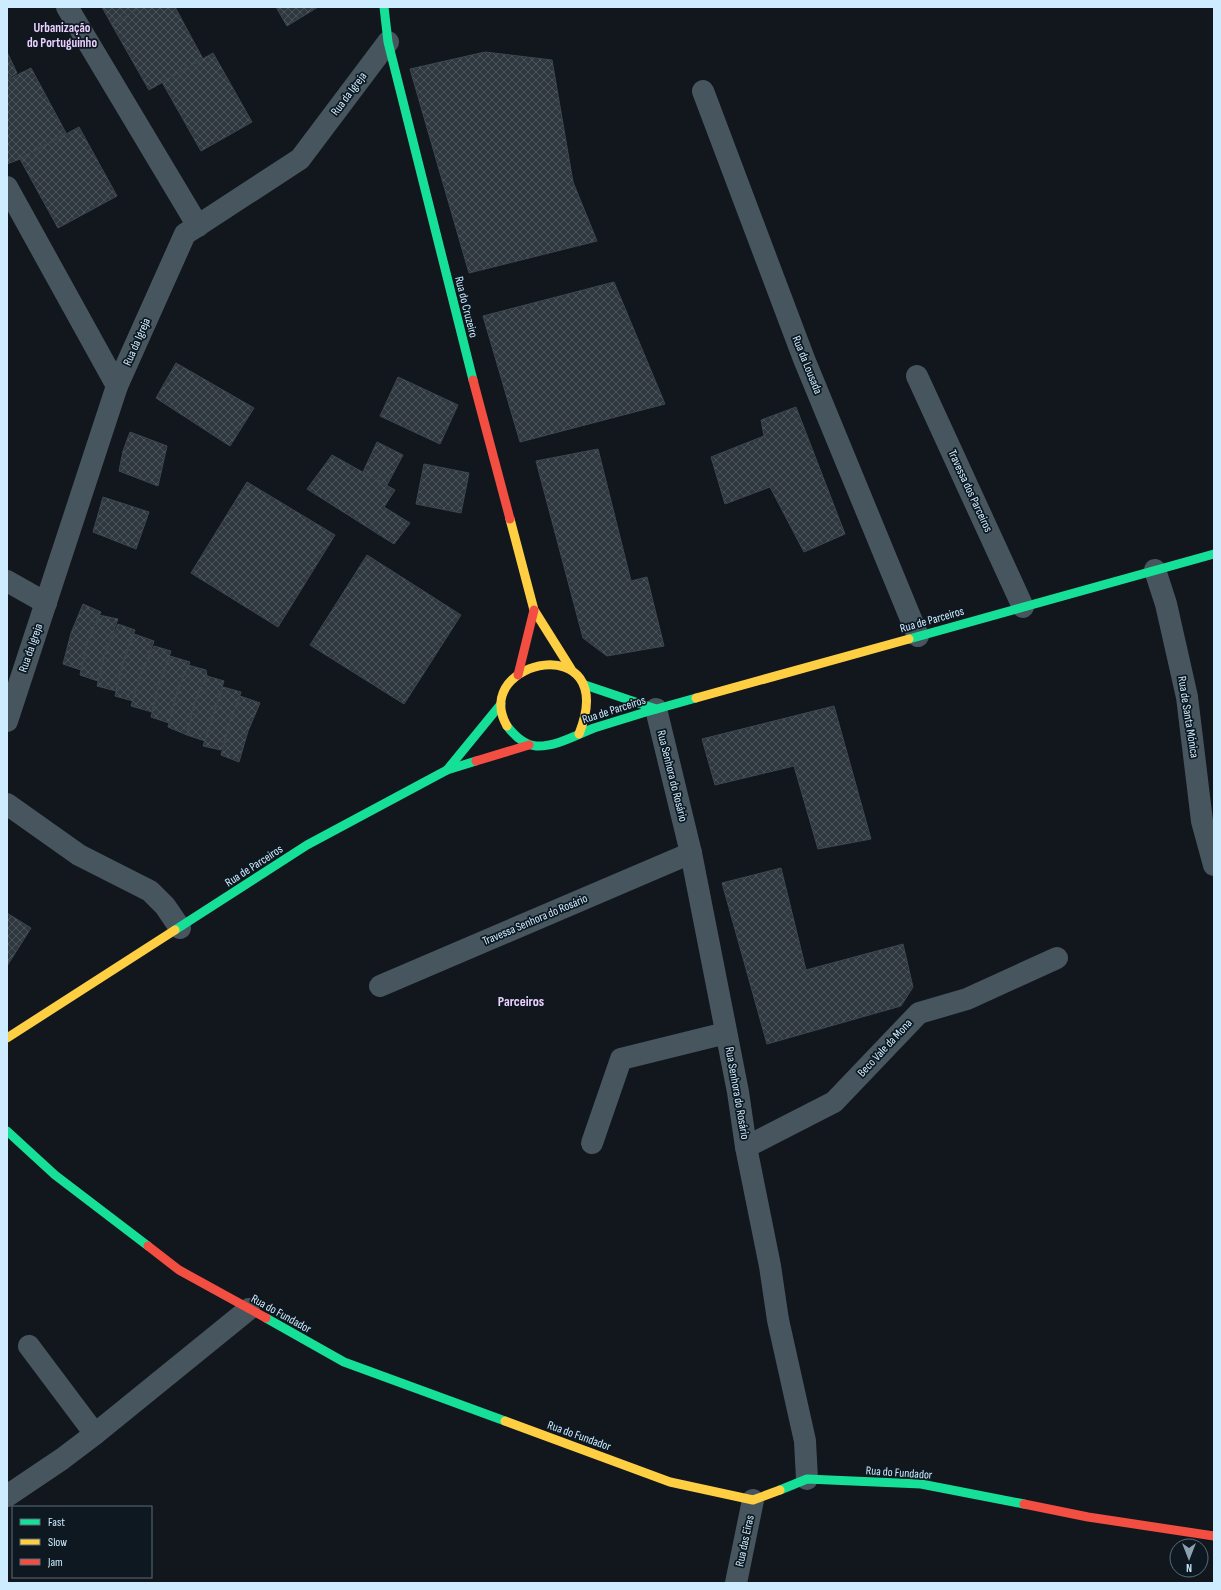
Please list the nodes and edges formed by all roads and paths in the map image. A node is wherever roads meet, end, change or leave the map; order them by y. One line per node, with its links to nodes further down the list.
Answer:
1 (67, 7): 6 (street)
2 (384, 7): 3 (street, Rua do Cruzeiro)
3 (388, 42): 6 (street, Rua da Igreja); 14 (street, Rua do Cruzeiro)
4 (703, 91): 15 (street, Rua da Lousada)
5 (7, 187): 8 (street)
6 (198, 226): 8 (street, Rua da Igreja)
7 (917, 376): 13 (street, Travessa dos Parceiros)
8 (117, 386): 12 (street, Rua da Igreja)
9 (1214, 554): 10 (street, Rua de Parceiros)
10 (1155, 570): 13 (street, Rua de Parceiros); 27 (street, Rua de Santa Mónica)
11 (7, 581): 12 (street)
12 (46, 603): 21 (street, Rua da Igreja)
13 (1023, 607): 15 (street, Rua de Parceiros)
14 (534, 610): 16 (street, Rua do Cruzeiro); 17 (street, Rua do Cruzeiro)
15 (918, 636): 20 (street, Rua de Parceiros)
16 (571, 669): 17 (street); 18 (street)
17 (518, 675): 19 (street)
18 (585, 685): 20 (street, Rua de Parceiros); 22 (street)
19 (501, 704): 23 (street); 24 (street)
20 (656, 709): 22 (street, Rua de Parceiros); 26 (street, Rua Senhora do Rosário)
21 (7, 721)
22 (579, 734): 23 (street)
23 (529, 745): 24 (street, Rua de Parceiros)
24 (447, 770): 28 (street, Rua de Parceiros)
25 (7, 804): 28 (street)
26 (691, 853): 30 (street, Travessa Senhora do Rosário); 31 (street, Rua Senhora do Rosário)
27 (1214, 865)
28 (180, 928): 32 (street, Rua de Parceiros)
29 (1057, 958): 35 (street, Beco Vale da Mona)
30 (380, 986)
31 (726, 1033): 34 (street); 35 (street, Rua Senhora do Rosário)
32 (7, 1038)
33 (7, 1131): 36 (street, Rua do Fundador)
34 (592, 1143)
35 (746, 1147): 39 (street, Rua Senhora do Rosário)
36 (249, 1309): 38 (street); 41 (street, Rua do Fundador)
37 (29, 1346): 38 (street)
38 (94, 1434): 40 (street)
39 (807, 1479): 41 (street, Rua do Fundador); 42 (street, Rua do Fundador)
40 (7, 1496)
41 (753, 1500): 43 (street, Rua das Eiras)
42 (1214, 1536)
43 (736, 1583)

